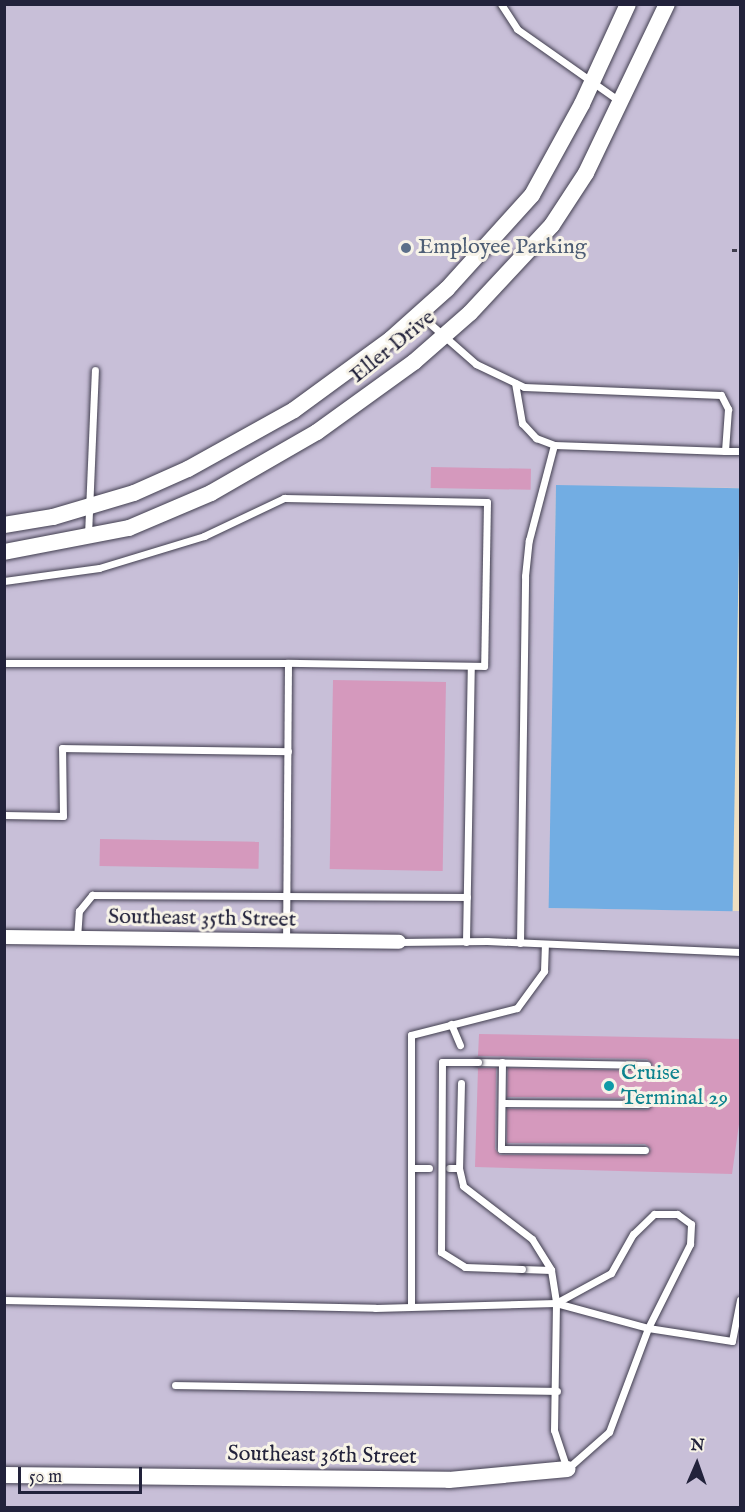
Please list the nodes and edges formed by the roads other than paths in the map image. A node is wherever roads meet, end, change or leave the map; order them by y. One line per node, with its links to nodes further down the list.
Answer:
1 (501, 4): 4 (lane)
2 (628, 4): 4 (street, Eller Drive)
3 (667, 4): 5 (street, Eller Drive)
4 (592, 83): 5 (lane); 6 (street, Eller Drive)
5 (621, 102): 7 (street, Eller Drive)
6 (419, 314): 7 (lane); 13 (street, Eller Drive)
7 (442, 337): 9 (lane); 15 (street, Eller Drive)
8 (95, 370): 13 (lane)
9 (515, 383): 10 (lane); 11 (lane)
10 (554, 445): 11 (lane); 30 (lane)
11 (725, 451): 12 (lane)
12 (741, 451)
13 (89, 507): 14 (street, Eller Drive); 15 (lane)
14 (4, 525)
15 (88, 538): 16 (street, Eller Drive)
16 (4, 552)
17 (4, 581): 20 (lane)
18 (4, 663): 19 (lane)
19 (288, 663): 20 (lane); 21 (lane)
20 (471, 666): 24 (lane)
21 (288, 751): 22 (lane); 23 (lane)
22 (4, 815)
23 (286, 897): 24 (lane); 26 (lane); 27 (lane)
24 (467, 897): 29 (lane)
25 (4, 937): 26 (street, Southeast 35th Street)
26 (77, 938): 27 (street, Southeast 35th Street)
27 (286, 941): 28 (street, Southeast 35th Street)
28 (399, 942): 29 (lane)
29 (466, 942): 30 (lane)
30 (520, 943): 31 (lane)
31 (545, 944): 32 (lane); 33 (lane)
32 (741, 952)
33 (451, 1024): 34 (lane); 41 (lane)
34 (460, 1045)
35 (502, 1062): 36 (lane); 38 (lane); 45 (lane, bridge)
36 (647, 1065)
37 (462, 1083): 44 (lane)
38 (502, 1103): 39 (lane); 40 (lane)
39 (647, 1104)
40 (645, 1150)
41 (411, 1168): 42 (lane); 49 (lane)
42 (429, 1168)
43 (449, 1168): 44 (lane)
44 (459, 1168): 45 (lane)
45 (551, 1270): 48 (lane)
46 (4, 1300): 49 (lane)
47 (741, 1300): 50 (lane)
48 (556, 1303): 49 (lane); 50 (lane); 50 (lane); 52 (lane)
49 (411, 1306)
50 (648, 1328): 53 (lane)
51 (175, 1385): 52 (lane)
52 (557, 1391): 53 (lane)
53 (567, 1468): 54 (street, Southeast 36th Street)
54 (4, 1475)

